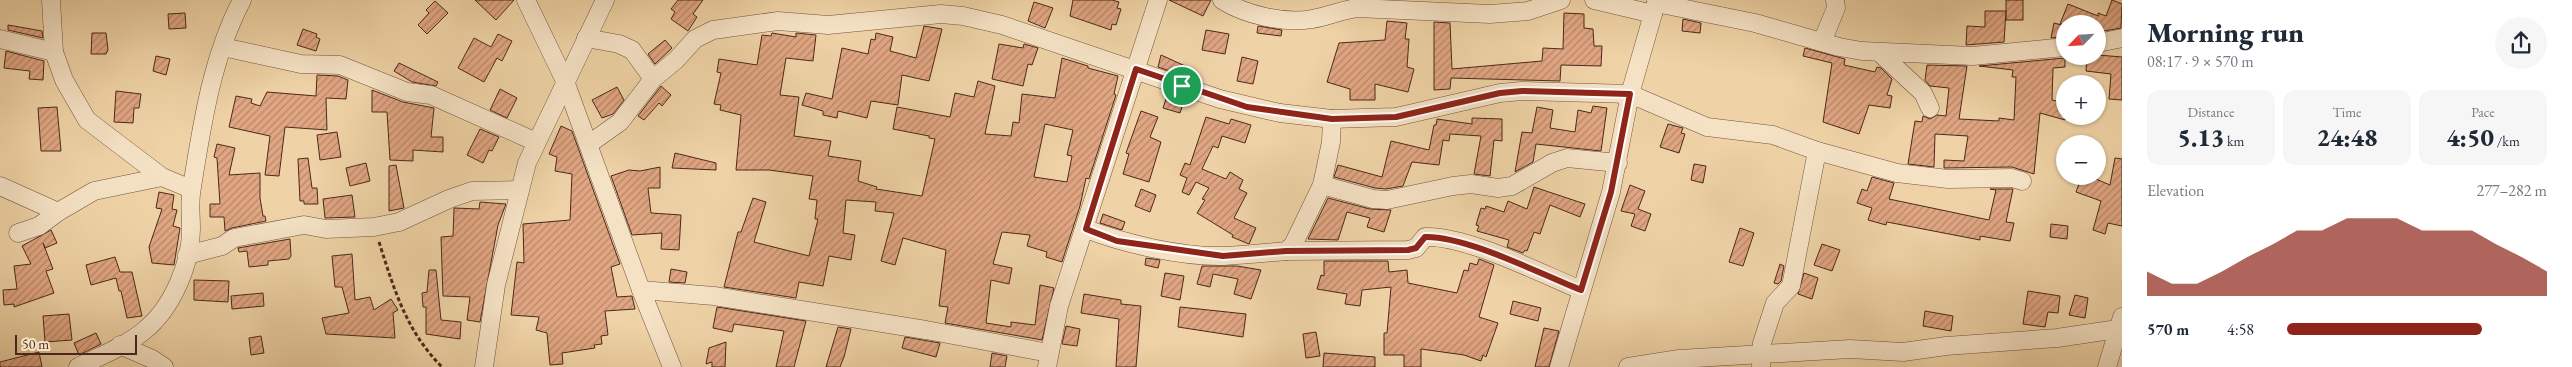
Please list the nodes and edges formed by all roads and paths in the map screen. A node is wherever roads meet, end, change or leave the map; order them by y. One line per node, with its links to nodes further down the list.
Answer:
1 (50, 0): 19 (street)
2 (242, 0): 17 (street)
3 (526, 0): 23 (street)
4 (605, 0): 12 (street)
5 (1158, 0): 21 (street)
6 (1222, 0): 10 (street)
7 (1561, 0): 10 (street)
8 (1594, 0): 11 (street)
9 (1836, 0): 16 (street)
10 (1343, 5)
11 (1655, 6): 16 (street); 24 (street)
12 (586, 38): 22 (street); 23 (street)
13 (2122, 38): 15 (street)
14 (0, 39): 19 (street)
15 (2106, 41)
16 (1822, 42): 20 (street)
17 (223, 47): 27 (street); 35 (street)
18 (2056, 48): 20 (street)
19 (54, 52): 31 (street)
20 (1880, 53): 25 (street)
21 (1136, 69): 22 (street); 26 (street); 39 (street)
22 (653, 79): 28 (street)
23 (566, 81): 27 (street); 28 (street)
24 (1630, 94): 26 (street); 29 (street); 30 (street)
25 (1930, 108)
26 (1332, 119): 33 (street)
27 (536, 142): 36 (street)
28 (589, 144): 43 (street)
29 (1816, 151): 32 (street); 48 (street)
30 (1618, 163): 33 (street); 44 (street)
31 (162, 177): 35 (street); 37 (street)
32 (2022, 181)
33 (1322, 185): 41 (street)
34 (0, 186): 37 (street)
35 (191, 189): 42 (street)
36 (520, 190): 38 (street); 52 (street)
37 (58, 212): 40 (street)
38 (374, 228): 42 (street); 51 (path)
39 (1086, 229): 41 (street); 47 (street)
40 (18, 234)
41 (1286, 251): 44 (street)
42 (187, 255): 46 (street)
43 (641, 290): 47 (street); 53 (street)
44 (1581, 290): 54 (street)
45 (2120, 323): 48 (street); 56 (street)
46 (120, 345): 49 (street); 50 (street)
47 (1048, 360)
48 (1761, 361): 55 (street)
49 (156, 364)
50 (78, 367)
51 (442, 367)
52 (484, 367)
53 (672, 367)
54 (1559, 367)
55 (1628, 367)
56 (2107, 367)

